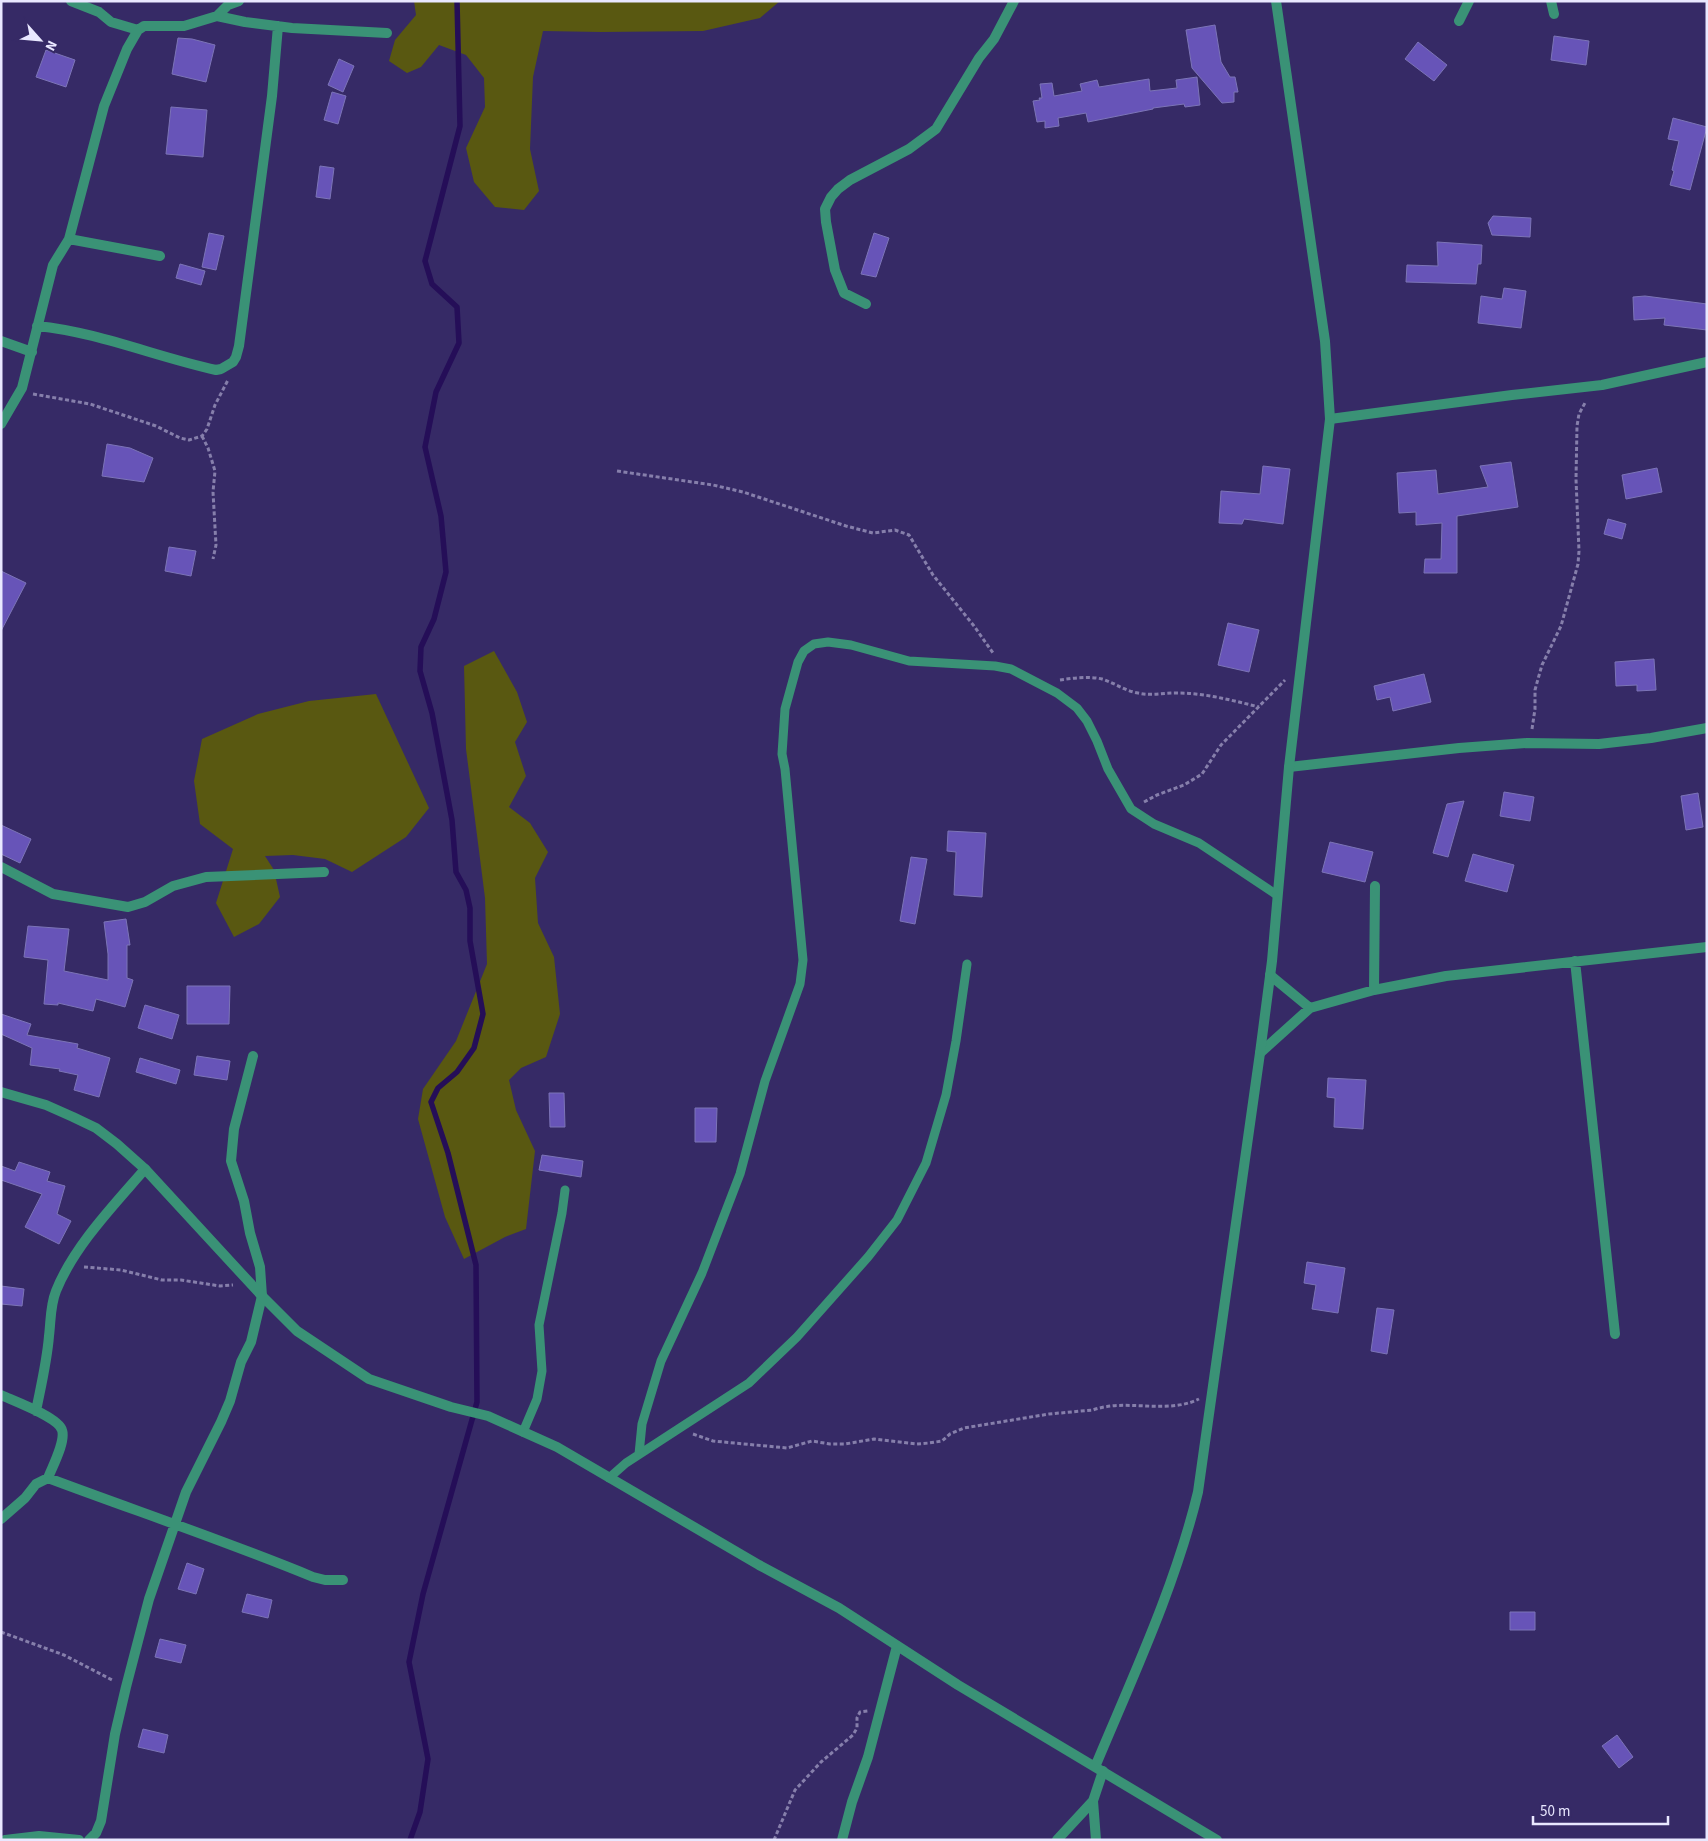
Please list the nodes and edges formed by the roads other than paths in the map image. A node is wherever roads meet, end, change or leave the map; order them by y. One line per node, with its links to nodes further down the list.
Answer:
1 (71, 1): 11 (street)
2 (239, 1): 8 (street)
3 (1014, 1): 15 (street)
4 (1276, 1): 20 (street)
5 (1469, 1): 9 (street)
6 (1551, 1): 7 (street)
7 (1554, 14)
8 (217, 16): 10 (street); 11 (street)
9 (1459, 21)
10 (278, 26): 12 (street); 16 (street)
11 (138, 30): 13 (street)
12 (387, 34)
13 (69, 239): 14 (street); 16 (street)
14 (160, 256)
15 (866, 304)
16 (37, 326): 18 (street)
17 (1, 341): 18 (street)
18 (32, 352): 21 (street)
19 (1705, 360): 20 (street)
20 (1330, 419): 23 (street)
21 (1, 424)
22 (1707, 728): 23 (street)
23 (1288, 767): 27 (street)
24 (1, 867): 25 (street)
25 (324, 872)
26 (1375, 886): 32 (street)
27 (1277, 895): 31 (street); 44 (lane)
28 (1707, 948): 29 (street)
29 (1575, 961): 32 (street); 40 (street)
30 (967, 964): 44 (lane)
31 (1270, 975): 33 (street); 34 (street)
32 (1374, 990): 33 (street)
33 (1310, 1008): 34 (street)
34 (1260, 1053): 51 (street)
35 (253, 1056): 39 (street)
36 (1, 1092): 37 (street)
37 (146, 1169): 39 (street); 42 (street)
38 (565, 1190): 43 (lane)
39 (262, 1296): 43 (street); 48 (street)
40 (1615, 1334)
41 (1, 1395): 42 (street)
42 (36, 1411): 45 (street)
43 (523, 1432): 46 (street)
44 (638, 1454): 46 (lane)
45 (48, 1478): 47 (street); 48 (street)
46 (609, 1478): 50 (street)
47 (1, 1519)
48 (174, 1525): 49 (street); 55 (street)
49 (343, 1580)
50 (897, 1646): 51 (street); 56 (street)
51 (1099, 1769): 52 (street); 59 (street)
52 (1092, 1801): 57 (street); 58 (street)
53 (5, 1840): 54 (street)
54 (79, 1840)
55 (89, 1840)
56 (842, 1840)
57 (1057, 1840)
58 (1096, 1840)
59 (1217, 1840)

